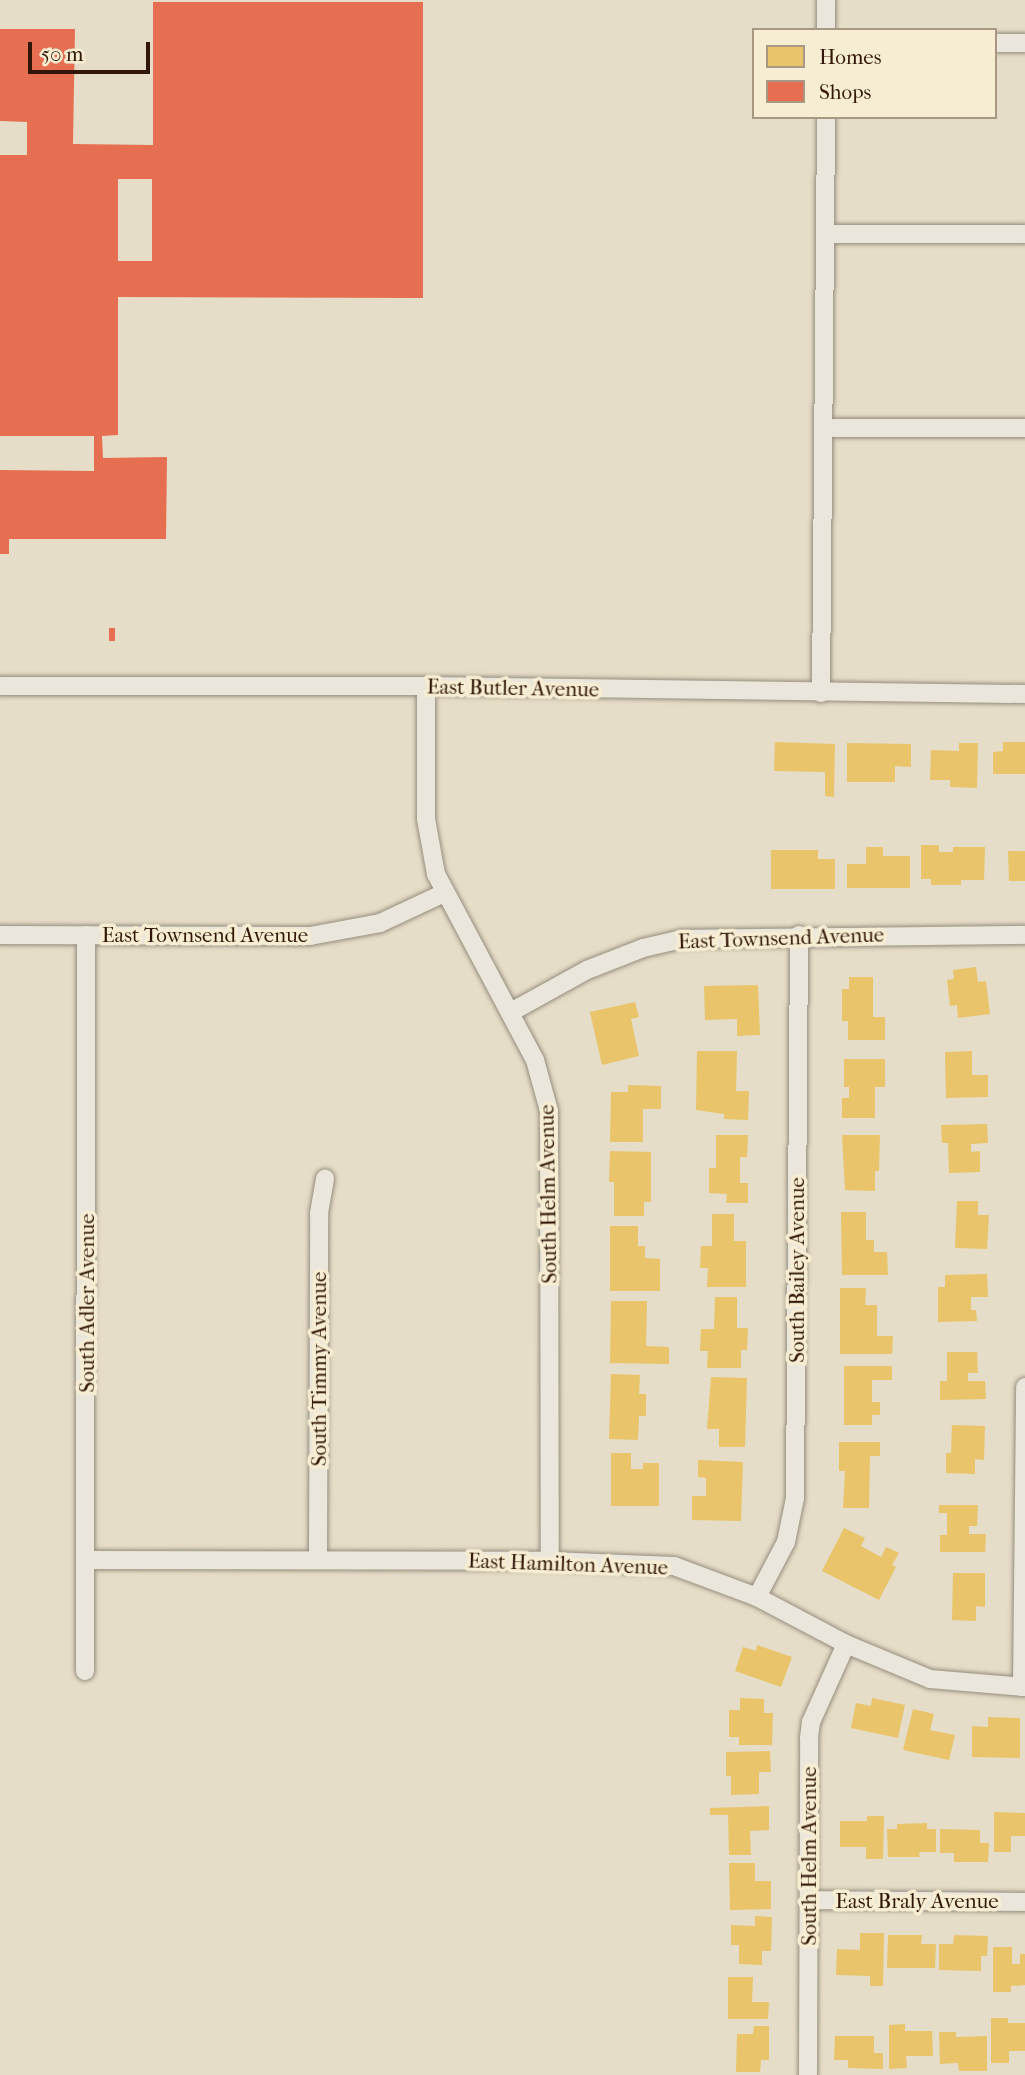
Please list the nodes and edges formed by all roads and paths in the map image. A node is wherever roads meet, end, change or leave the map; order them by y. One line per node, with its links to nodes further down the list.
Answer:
1 (826, 0): 2 (street)
2 (827, 28)
3 (997, 43): 4 (street)
4 (1025, 43)
5 (826, 119): 6 (street)
6 (825, 234): 7 (street); 8 (street)
7 (1025, 234)
8 (823, 428): 9 (street); 12 (street)
9 (1025, 428)
10 (0, 686): 11 (street, East Butler Avenue)
11 (426, 686): 12 (street, East Butler Avenue); 14 (street, South Helm Avenue)
12 (821, 693): 13 (street, East Butler Avenue)
13 (1025, 694)
14 (444, 893): 15 (street, East Townsend Avenue); 19 (street, South Helm Avenue)
15 (86, 934): 17 (street, East Townsend Avenue); 23 (street, South Adler Avenue)
16 (1025, 934): 18 (street, East Townsend Avenue)
17 (0, 935)
18 (799, 935): 19 (street, East Townsend Avenue); 26 (street, South Bailey Avenue)
19 (511, 1012): 25 (street, South Helm Avenue)
20 (324, 1179): 24 (street, South Timmy Avenue)
21 (1025, 1387): 22 (street)
22 (1025, 1444): 29 (street)
23 (87, 1560): 24 (street, East Hamilton Avenue); 28 (street, South Adler Avenue)
24 (318, 1560): 25 (street, East Hamilton Avenue)
25 (550, 1561): 26 (street, East Hamilton Avenue)
26 (757, 1597): 27 (street, East Hamilton Avenue)
27 (846, 1644): 29 (street, East Hamilton Avenue); 30 (street, South Helm Avenue)
28 (85, 1671)
29 (1023, 1687)
30 (809, 1900): 31 (street, East Braly Avenue); 32 (street, South Helm Avenue)
31 (1025, 1902)
32 (808, 2075)

